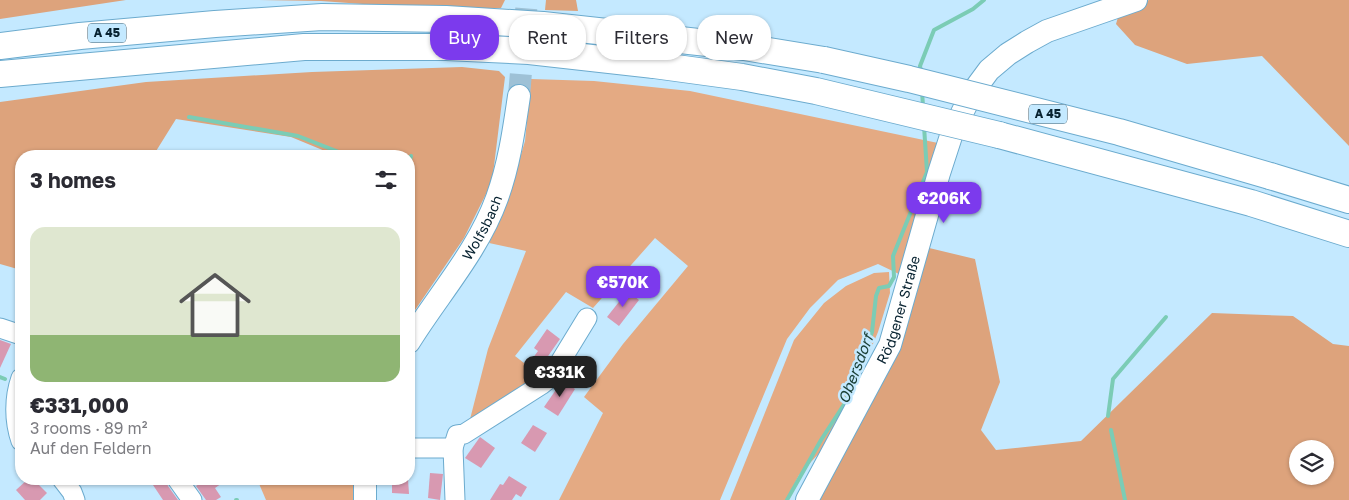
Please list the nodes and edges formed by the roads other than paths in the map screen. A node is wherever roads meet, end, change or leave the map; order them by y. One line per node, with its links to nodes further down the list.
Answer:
1 (1136, 0): 22 (main road, Rödgener Straße)
2 (0, 46): 5 (highway, A 45, bridge)
3 (0, 74): 6 (highway, A 45, bridge)
4 (519, 96): 10 (main road, Wolfsbach)
5 (1349, 200)
6 (1349, 234)
7 (587, 318): 14 (street)
8 (0, 328): 9 (street)
9 (15, 333)
10 (415, 333)
11 (15, 408): 12 (street)
12 (12, 433)
13 (415, 448): 14 (street)
14 (453, 448): 21 (street)
15 (67, 485): 18 (street)
16 (181, 485): 19 (street)
17 (365, 485): 20 (main road)
18 (75, 500)
19 (192, 500)
20 (365, 500)
21 (455, 500)
22 (807, 500)

